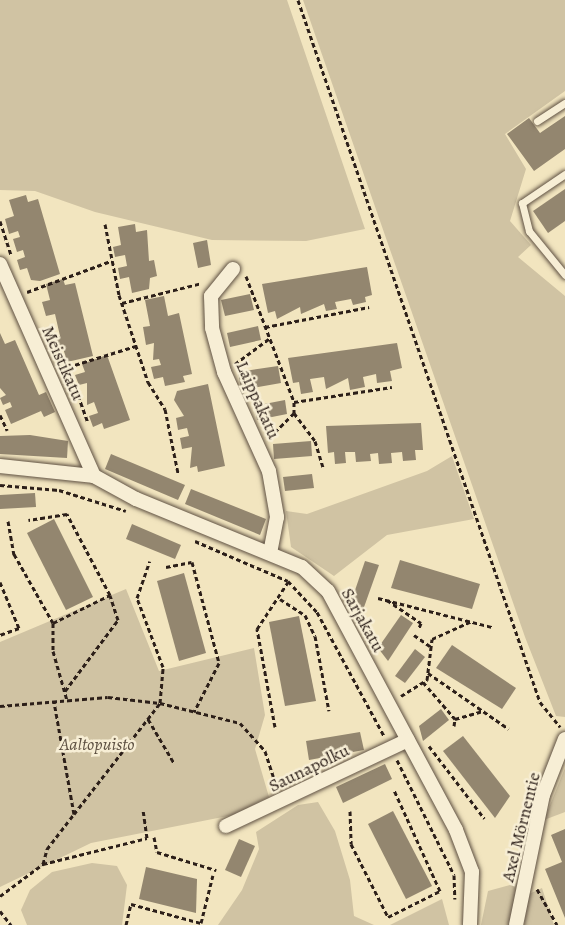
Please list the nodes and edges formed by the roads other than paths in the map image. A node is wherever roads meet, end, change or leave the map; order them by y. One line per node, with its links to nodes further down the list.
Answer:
1 (565, 103): 2 (lane)
2 (537, 121)
3 (565, 174): 6 (lane)
4 (0, 264): 8 (street, Meistikatu)
5 (233, 269): 9 (street, Laippakatu)
6 (565, 275)
7 (0, 466): 8 (street, Sarjakatu)
8 (94, 476): 9 (street, Sarjakatu)
9 (270, 553): 11 (street, Sarjakatu)
10 (565, 739): 14 (street, Axel Mörnentie)
11 (408, 740): 12 (street, Saunapolku); 13 (street, Sarjakatu)
12 (226, 826)
13 (470, 925)
14 (516, 925)

